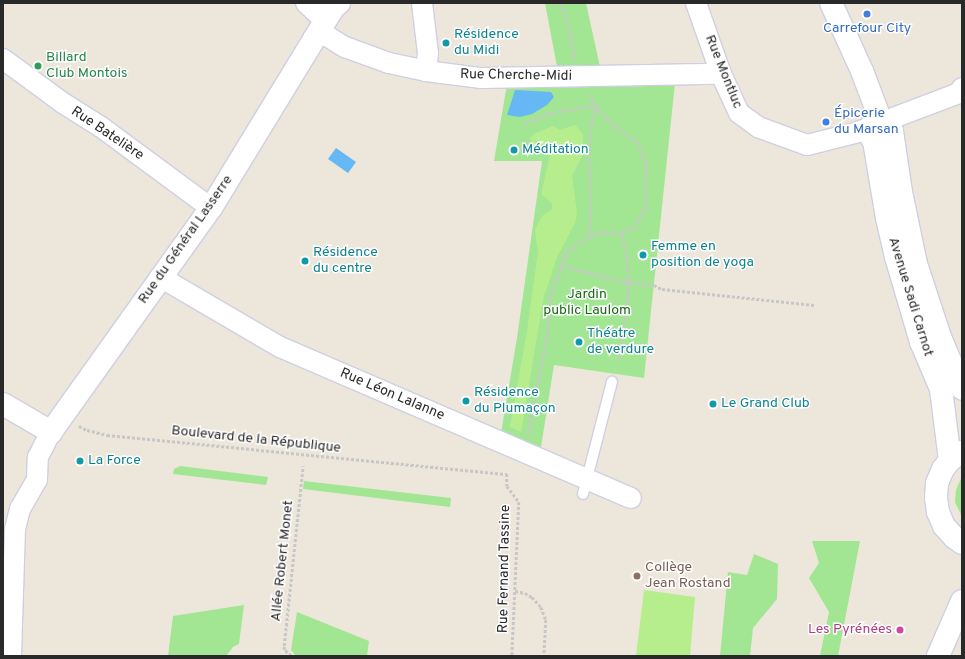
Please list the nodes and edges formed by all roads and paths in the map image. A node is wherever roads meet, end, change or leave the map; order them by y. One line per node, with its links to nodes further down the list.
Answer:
1 (306, 3): 7 (street, Rue Cherche-Midi)
2 (339, 3): 7 (street, Rue du Général Lasserre)
3 (422, 3): 9 (street)
4 (561, 3): 11 (path)
5 (696, 3): 10 (street, Rue Montluc)
6 (831, 3): 15 (street)
7 (322, 26): 9 (street, Rue Cherche-Midi); 16 (street, Rue du Général Lasserre)
8 (3, 60): 16 (street, Rue Batelière)
9 (426, 71): 11 (street, Rue Cherche-Midi)
10 (721, 74): 11 (street, Rue Cherche-Midi); 15 (street, Rue Montluc)
11 (581, 77): 13 (path)
12 (962, 88): 15 (street, Rue Montluc)
13 (595, 105): 14 (path); 17 (path); 18 (path)
14 (525, 124)
15 (874, 125): 25 (street, Avenue Sadi Carnot); 29 (street, Avenue Sadi Carnot)
16 (212, 208): 20 (street, Rue du Général Lasserre)
17 (621, 233): 18 (path); 21 (path)
18 (589, 238): 19 (path)
19 (561, 266): 21 (path); 28 (path)
20 (160, 277): 27 (street, Rue du Général Lasserre); 32 (street, Rue Léon Lalanne)
21 (628, 282): 22 (path); 23 (path)
22 (814, 305)
23 (619, 360)
24 (612, 382): 32 (lane)
25 (962, 389)
26 (3, 404): 27 (street)
27 (56, 425): 31 (path, Boulevard de la République); 36 (street)
28 (527, 435)
29 (956, 455): 34 (street)
30 (303, 466): 39 (path, Allée Robert Monet)
31 (507, 486): 35 (path, Rue Fernand Tassine)
32 (585, 487): 33 (street, Rue Léon Lalanne)
33 (631, 498)
34 (962, 543)
35 (515, 592): 40 (path, Rue Fernand Tassine); 41 (path)
36 (8, 600): 38 (street)
37 (962, 601): 42 (street)
38 (11, 656)
39 (291, 656)
40 (512, 656)
41 (544, 656)
42 (938, 656)

